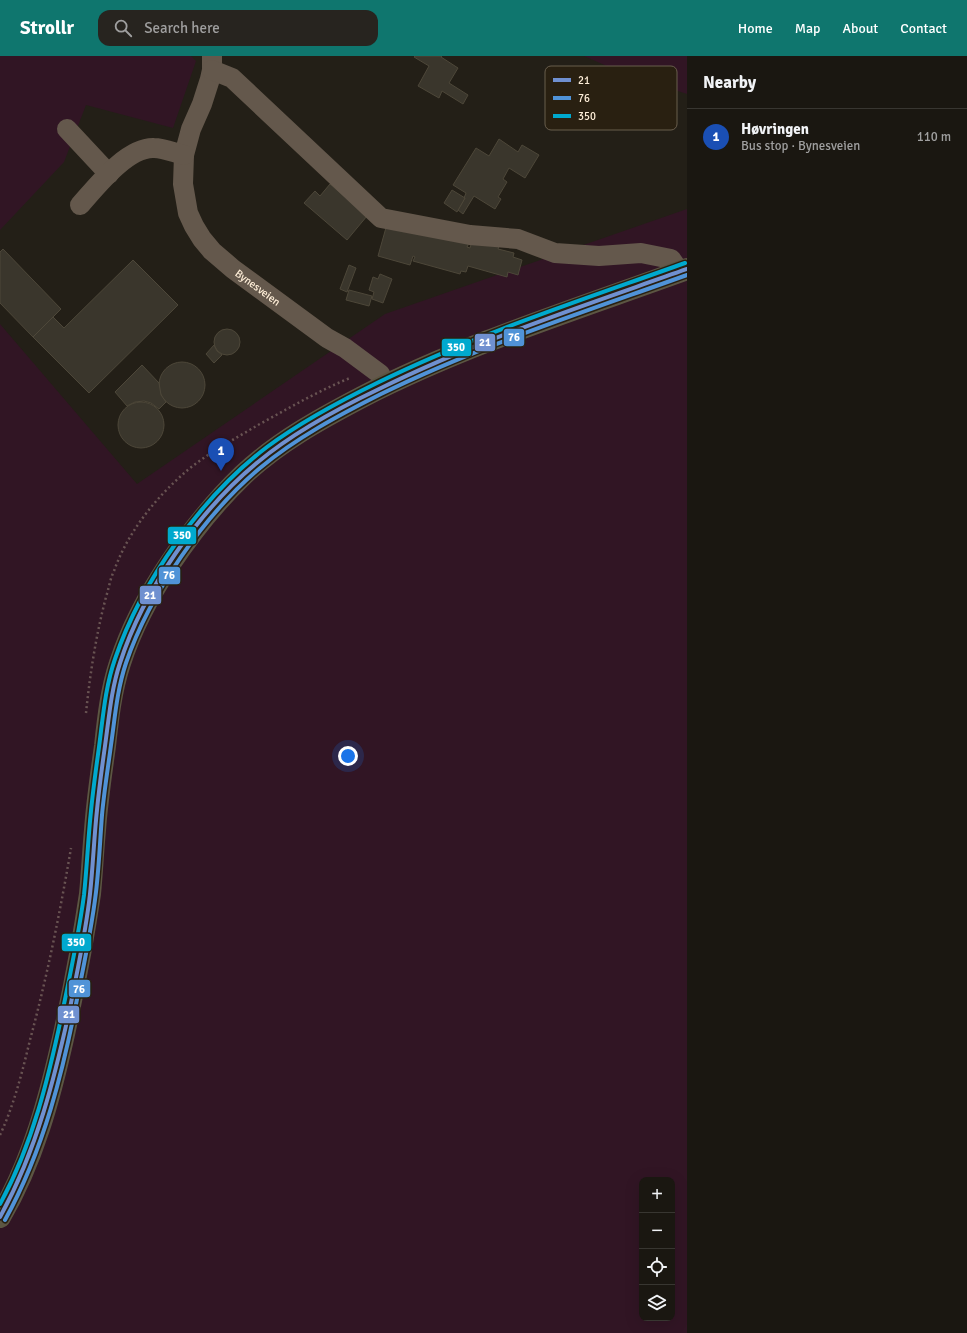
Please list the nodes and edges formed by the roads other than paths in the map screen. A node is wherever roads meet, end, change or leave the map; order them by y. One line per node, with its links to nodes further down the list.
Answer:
1 (212, 63): 3 (street, Bynesveien); 6 (street)
2 (67, 129): 4 (street)
3 (184, 155): 4 (street); 7 (street, Bynesveien)
4 (109, 174): 5 (street)
5 (80, 205)
6 (684, 271): 7 (main road)
7 (385, 385): 8 (main road)
8 (0, 1217)

